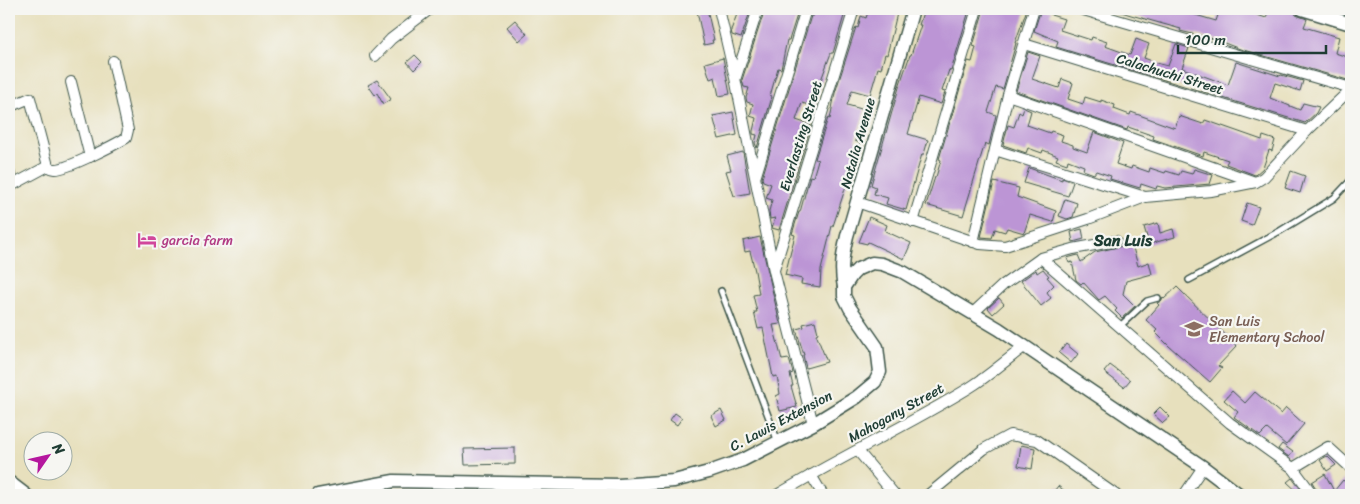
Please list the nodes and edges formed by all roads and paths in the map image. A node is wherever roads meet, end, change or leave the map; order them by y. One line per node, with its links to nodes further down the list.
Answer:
1 (430, 9): 13 (street)
2 (719, 9): 15 (street)
3 (758, 9): 15 (street)
4 (806, 9): 25 (street)
5 (854, 9): 35 (street, Everlasting Street)
6 (913, 9): 30 (street, Natalia Avenue)
7 (977, 9): 31 (street)
8 (1034, 9): 12 (street)
9 (1080, 9): 17 (street)
10 (1302, 9): 11 (street)
11 (1351, 24)
12 (1024, 44): 18 (street); 20 (street, Calachuchi Street)
13 (374, 56)
14 (113, 61): 22 (street)
15 (735, 78): 25 (street)
16 (71, 82): 22 (street)
17 (1351, 89): 20 (street)
18 (1008, 95): 21 (street); 27 (street)
19 (9, 107): 23 (street)
20 (1308, 131): 27 (street)
21 (995, 150): 29 (street); 33 (street)
22 (90, 157): 23 (street)
23 (48, 166): 28 (street)
24 (9, 171): 28 (street)
25 (755, 178): 35 (street)
26 (1351, 180): 36 (lane)
27 (1256, 182): 29 (street)
28 (11, 186)
29 (1145, 197): 33 (street)
30 (857, 202): 31 (street); 37 (street, Natalia Avenue)
31 (913, 222): 33 (street)
32 (1116, 241): 34 (street)
33 (973, 242)
34 (1041, 258): 40 (street); 41 (street)
35 (774, 271): 43 (street)
36 (1189, 280)
37 (844, 287): 40 (street); 43 (street, C. Lawis Extension)
38 (721, 291): 44 (lane)
39 (1158, 298): 41 (lane)
40 (973, 313): 42 (street)
41 (1119, 327): 47 (street)
42 (1024, 347): 45 (street, Mahogany Street); 46 (street)
43 (813, 424): 44 (street, C. Lawis Extension)
44 (778, 442): 53 (street, C. Lawis Extension)
45 (858, 451): 49 (street, Mahogany Street); 56 (street)
46 (1203, 467): 58 (street); 59 (street)
47 (1293, 468): 48 (street); 60 (street)
48 (1351, 468)
49 (811, 475): 54 (street, Mahogany Street); 55 (street)
50 (12, 488): 52 (street)
51 (1110, 494): 57 (street)
52 (26, 495)
53 (318, 495)
54 (777, 495)
55 (823, 495)
56 (895, 495)
57 (928, 495)
58 (1184, 495)
59 (1240, 495)
60 (1313, 495)

